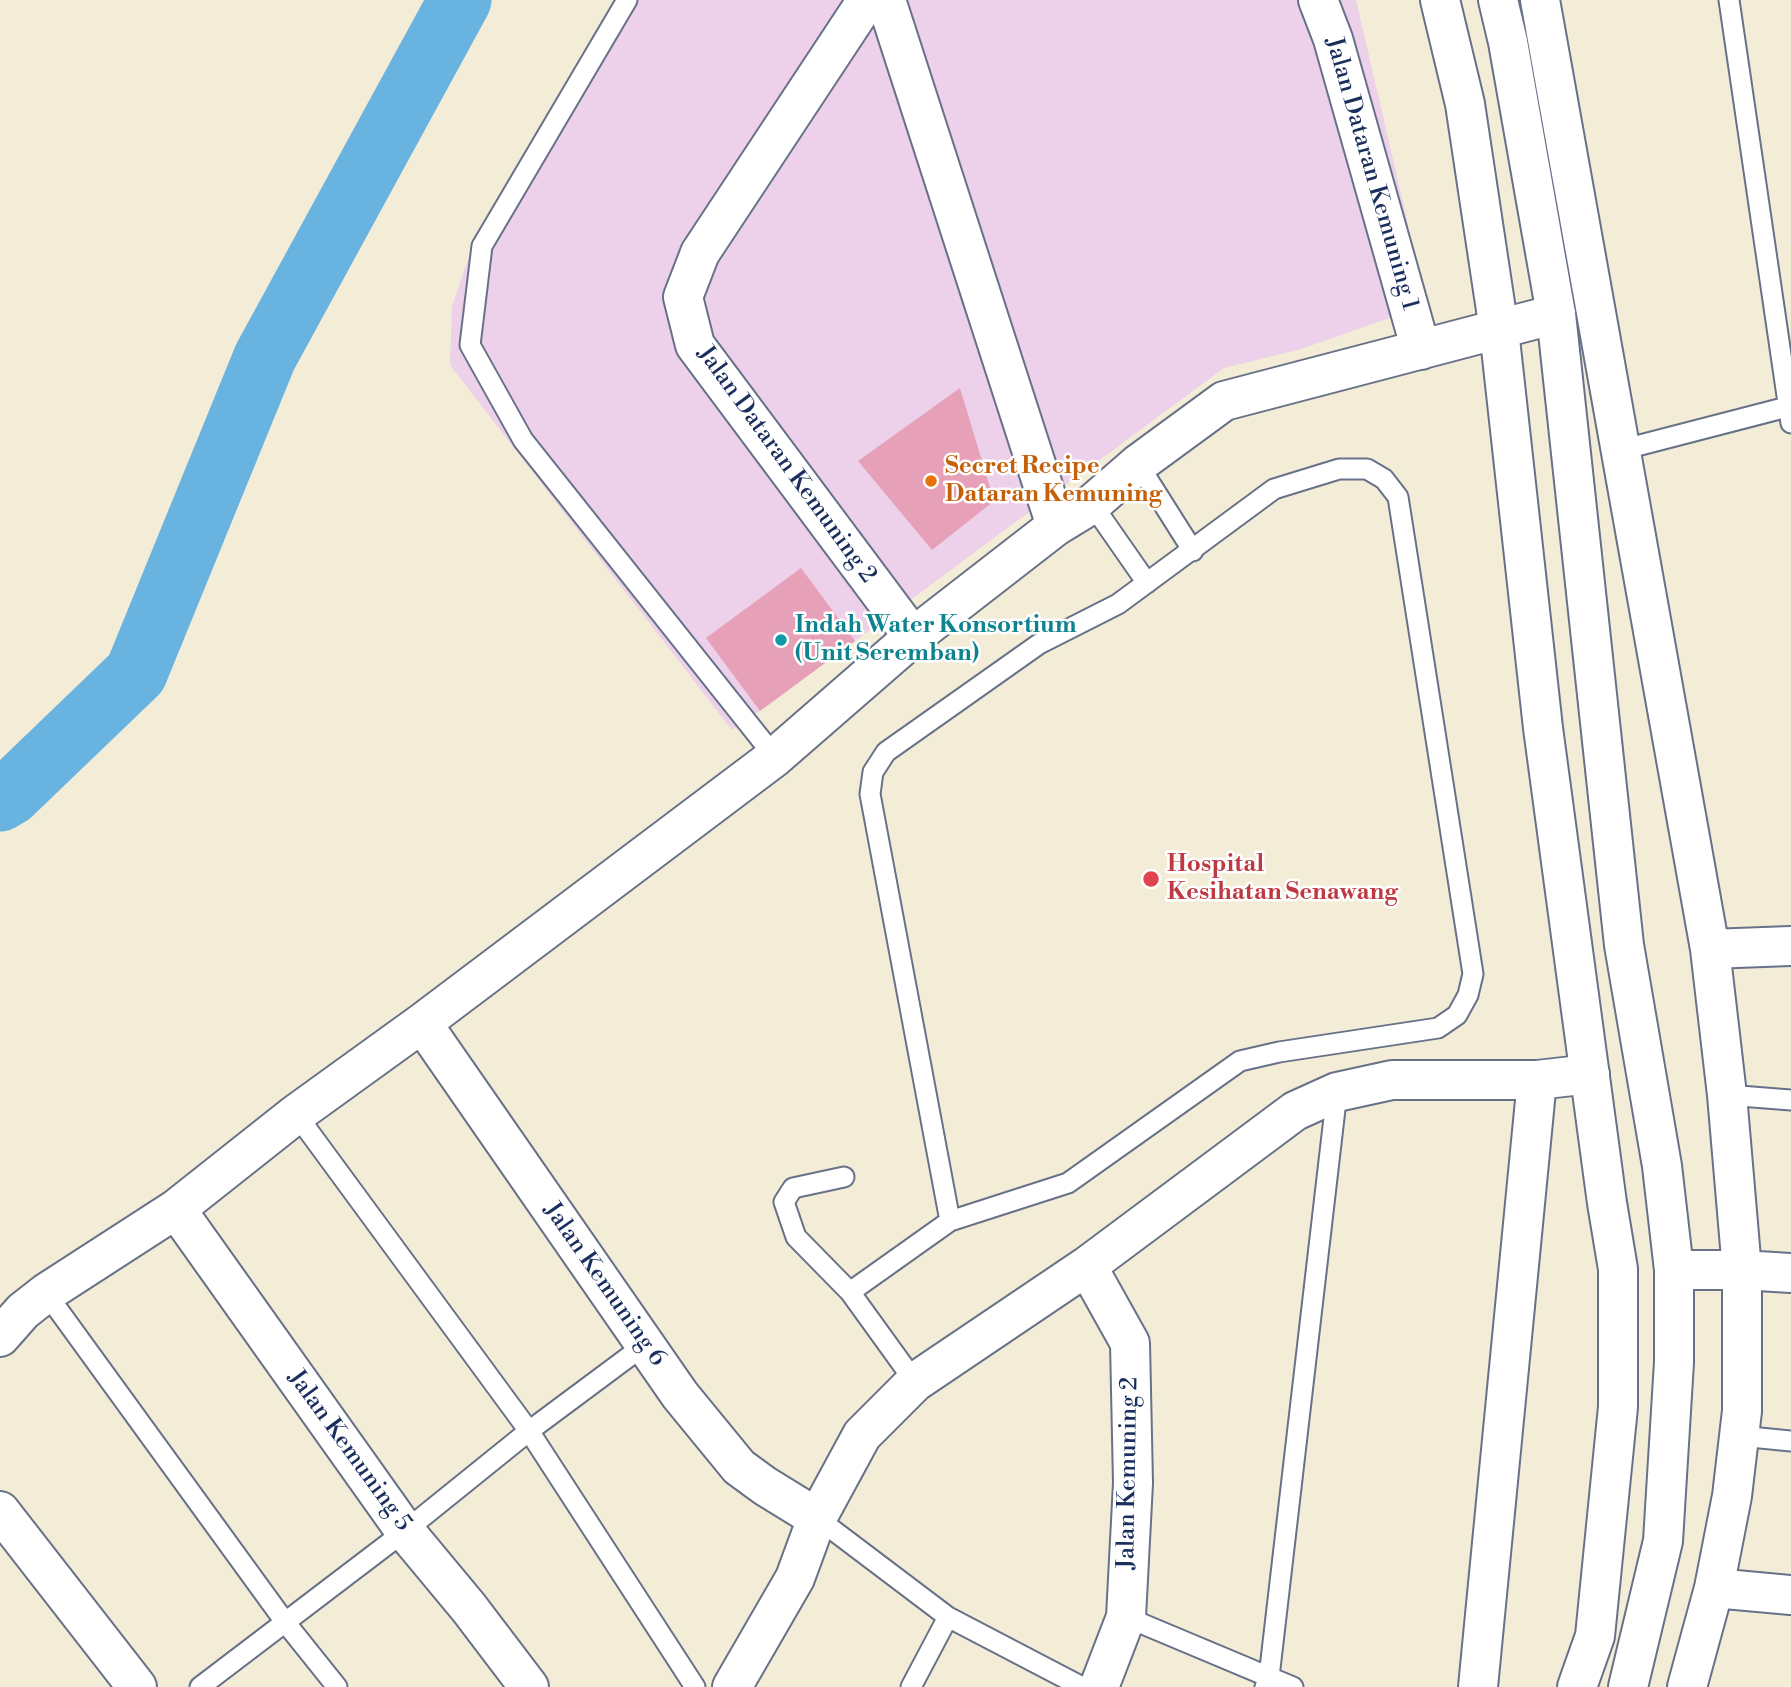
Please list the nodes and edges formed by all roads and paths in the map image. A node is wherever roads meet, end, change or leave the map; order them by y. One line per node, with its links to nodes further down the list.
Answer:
1 (627, 0): 20 (lane)
2 (867, 0): 19 (street, Jalan Dataran Kemuning 2)
3 (886, 0): 16 (street)
4 (1318, 0): 11 (street, Jalan Dataran Kemuning 1)
5 (1440, 0): 10 (street)
6 (1498, 0): 9 (street)
7 (1540, 0): 13 (street)
8 (1729, 0): 12 (lane)
9 (1556, 314): 10 (street); 34 (street)
10 (1499, 330): 11 (street); 24 (street)
11 (1421, 349): 14 (street)
12 (1790, 412): 13 (lane)
13 (1621, 450): 22 (street)
14 (1138, 464): 15 (street); 17 (lane)
15 (1092, 503): 16 (street); 18 (lane)
16 (1056, 526): 19 (street)
17 (1193, 551): 18 (lane); 32 (lane)
18 (1147, 583): 32 (lane)
19 (913, 637): 20 (street)
20 (775, 757): 23 (street)
21 (1791, 946): 22 (street)
22 (1710, 949): 27 (street)
23 (422, 1023): 29 (street); 40 (street, Jalan Kemuning 6)
24 (1590, 1074): 25 (street); 65 (street)
25 (1537, 1080): 26 (street); 64 (street)
26 (1337, 1092): 33 (street); 53 (lane)
27 (1727, 1095): 28 (lane); 35 (street)
28 (1791, 1100)
29 (296, 1114): 31 (street); 42 (lane)
30 (844, 1177): 37 (lane)
31 (176, 1209): 38 (street); 47 (street, Jalan Kemuning 5)
32 (950, 1221): 37 (lane)
33 (1087, 1266): 41 (street); 51 (street, Jalan Kemuning 2)
34 (1675, 1270): 35 (street); 66 (street)
35 (1742, 1270): 36 (street); 43 (street)
36 (1791, 1273)
37 (850, 1292): 41 (lane)
38 (46, 1293): 39 (street); 52 (lane)
39 (0, 1337)
40 (646, 1343): 42 (lane); 46 (street, Jalan Kemuning 6)
41 (915, 1382): 46 (street)
42 (529, 1431): 47 (lane); 58 (lane)
43 (1740, 1436): 44 (lane); 48 (street)
44 (1791, 1441)
45 (0, 1511): 54 (street)
46 (817, 1518): 50 (lane); 59 (street)
47 (405, 1531): 52 (lane); 57 (street, Jalan Kemuning 5)
48 (1714, 1588): 49 (street); 67 (street)
49 (1791, 1595)
50 (948, 1617): 60 (lane); 61 (lane)
51 (1126, 1617): 53 (lane); 62 (street, Jalan Kemuning 2)
52 (285, 1622): 55 (lane); 56 (lane)
53 (1267, 1682): 63 (lane)
54 (137, 1687)
55 (200, 1687)
56 (337, 1687)
57 (529, 1687)
58 (695, 1687)
59 (732, 1687)
60 (911, 1687)
61 (1082, 1687)
62 (1099, 1687)
63 (1293, 1687)
64 (1478, 1687)
65 (1577, 1687)
66 (1628, 1687)
67 (1687, 1687)

